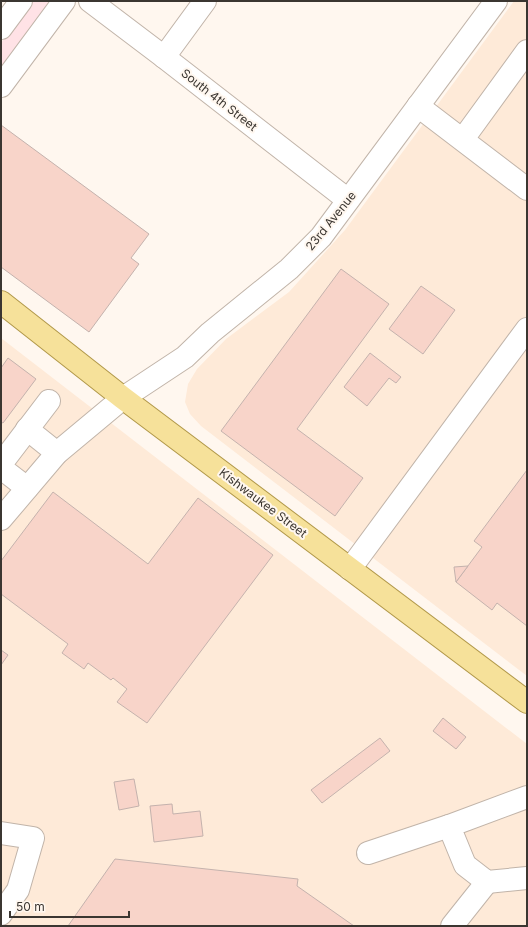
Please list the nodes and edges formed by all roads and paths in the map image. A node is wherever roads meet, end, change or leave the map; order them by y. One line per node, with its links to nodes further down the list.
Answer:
1 (21, 1): 6 (street)
2 (64, 1): 9 (street)
3 (90, 1): 8 (street, South 4th Street)
4 (205, 1): 8 (street)
5 (496, 1): 10 (street, 23rd Avenue)
6 (1, 28)
7 (527, 51): 11 (street)
8 (164, 57): 13 (street, South 4th Street)
9 (1, 86)
10 (418, 106): 11 (street); 13 (street, 23rd Avenue)
11 (462, 139): 12 (street)
12 (527, 189)
13 (348, 200): 16 (street, 23rd Avenue)
14 (1, 302): 16 (main road, Kishwaukee Street)
15 (527, 329): 24 (street)
16 (123, 398): 19 (street, 23rd Avenue); 24 (main road, Kishwaukee Street)
17 (49, 401): 18 (street)
18 (28, 429): 19 (street); 20 (street)
19 (57, 453): 22 (street, 23rd Avenue)
20 (1, 464)
21 (1, 468): 22 (street)
22 (26, 488): 23 (street, 23rd Avenue)
23 (1, 518)
24 (350, 569): 25 (main road, Kishwaukee Street)
25 (527, 702)
26 (527, 797): 27 (street)
27 (450, 826): 29 (street); 31 (street)
28 (1, 832): 32 (street)
29 (368, 853)
30 (527, 878): 31 (street)
31 (487, 882): 33 (street)
32 (1, 914)
33 (452, 926)

